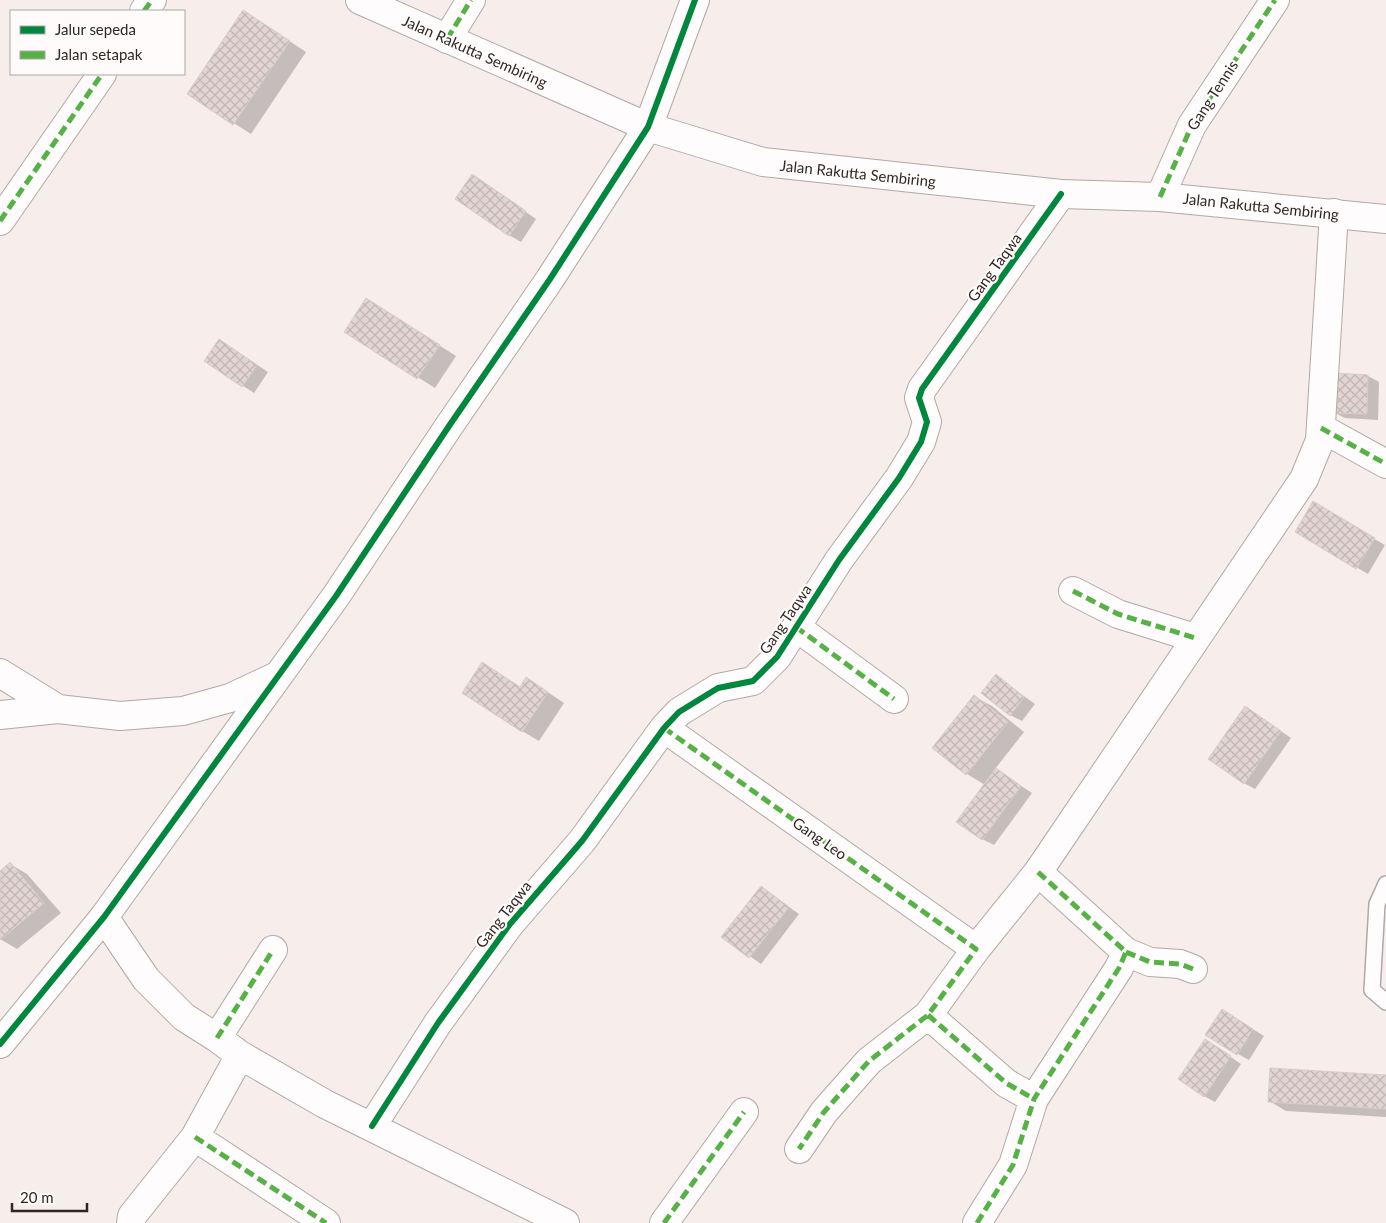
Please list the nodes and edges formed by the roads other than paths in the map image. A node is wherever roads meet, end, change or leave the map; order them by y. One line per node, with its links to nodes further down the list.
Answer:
1 (360, 0): 5 (street, Jalan Rakutta Sembiring)
2 (471, 0): 5 (street)
3 (695, 0): 7 (street)
4 (1275, 0): 9 (street, Gang Tennis)
5 (447, 39): 7 (street, Jalan Rakutta Sembiring)
6 (101, 75): 12 (street)
7 (648, 127): 8 (street, Jalan Rakutta Sembiring); 19 (street)
8 (1061, 194): 9 (street, Jalan Rakutta Sembiring); 16 (street, Gang Taqwa)
9 (1160, 196): 10 (street, Jalan Rakutta Sembiring)
10 (1334, 213): 11 (street, Jalan Rakutta Sembiring); 13 (street)
11 (1386, 218)
12 (0, 221)
13 (1321, 428): 14 (street); 17 (street)
14 (1386, 464)
15 (1073, 591): 17 (street)
16 (796, 627): 20 (street); 23 (street, Gang Taqwa)
17 (1195, 638): 24 (street)
18 (0, 673): 21 (street)
19 (277, 676): 21 (street); 26 (street)
20 (894, 699)
21 (58, 709): 22 (street)
22 (0, 715)
23 (664, 728): 27 (street, Gang Leo); 38 (street, Gang Taqwa)
24 (1038, 872): 27 (street); 29 (street)
25 (1386, 884): 31 (lane)
26 (104, 917): 33 (street); 34 (street)
27 (976, 949): 32 (street)
28 (273, 950): 33 (street)
29 (1126, 952): 30 (street); 36 (street)
30 (1193, 969)
31 (1386, 1002)
32 (928, 1015): 36 (street); 40 (street)
33 (217, 1038): 35 (street)
34 (0, 1044)
35 (240, 1055): 38 (street); 39 (street)
36 (1034, 1099): 45 (street)
37 (744, 1112): 44 (street)
38 (372, 1126): 43 (street)
39 (195, 1137): 41 (street); 42 (street)
40 (799, 1149)
41 (131, 1223)
42 (326, 1223)
43 (565, 1223)
44 (664, 1223)
45 (977, 1223)

